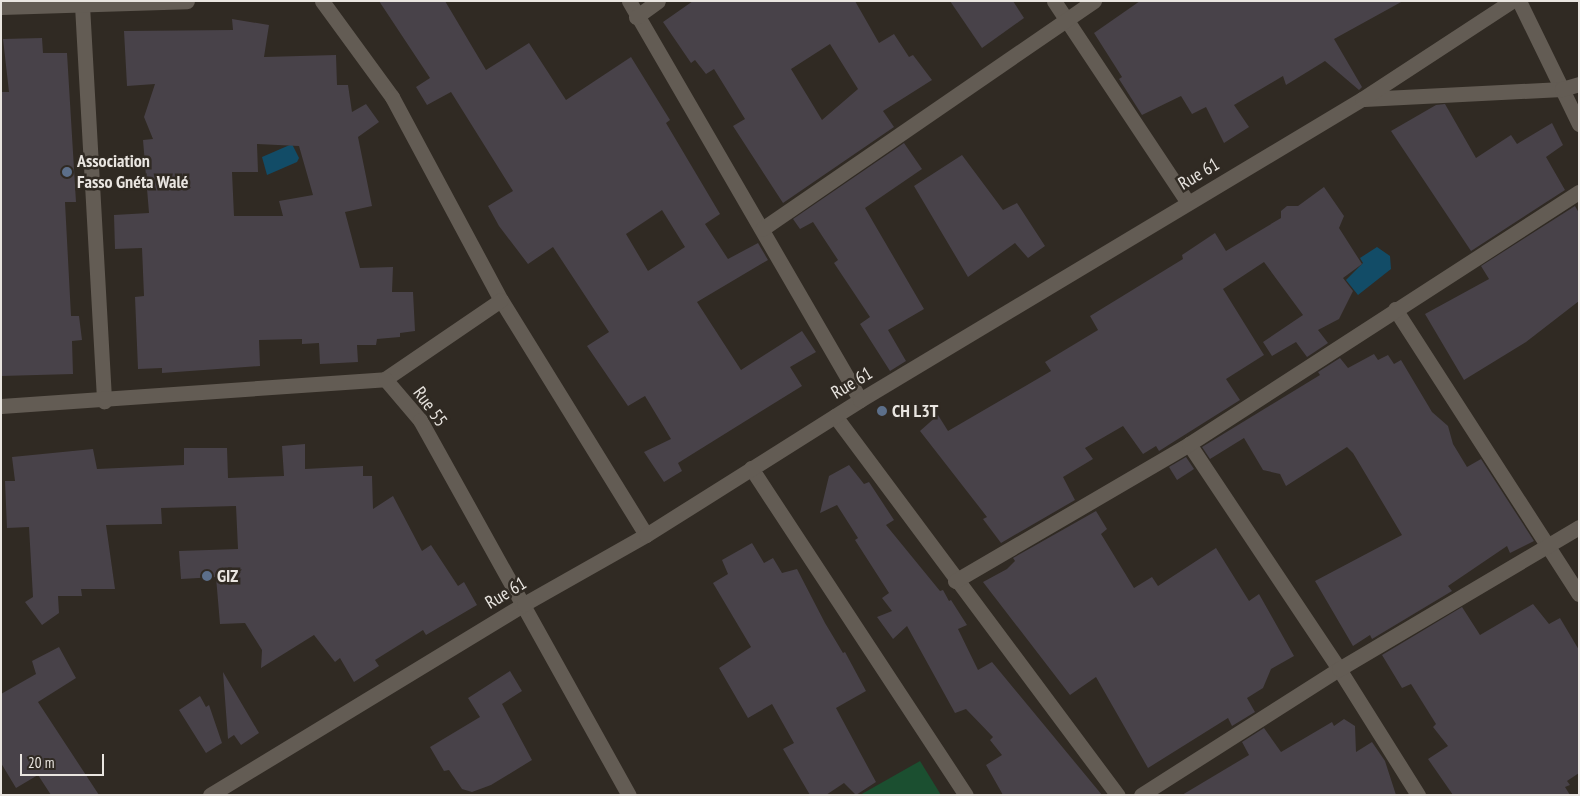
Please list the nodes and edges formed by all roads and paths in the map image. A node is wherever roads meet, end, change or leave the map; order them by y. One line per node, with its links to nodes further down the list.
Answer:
1 (187, 1): 9 (street)
2 (322, 1): 21 (street)
3 (629, 1): 12 (street)
4 (658, 1): 12 (street)
5 (1054, 1): 13 (street)
6 (1094, 1): 13 (street)
7 (1512, 1): 11 (street, Rue 61)
8 (1519, 1): 15 (street)
9 (82, 5): 10 (street); 25 (street)
10 (1, 7)
11 (1491, 7): 16 (street, Rue 61)
12 (636, 16): 20 (street)
13 (1065, 19): 19 (street); 20 (street)
14 (1579, 84): 15 (street)
15 (1562, 89): 16 (street); 17 (street)
16 (1362, 99): 19 (street, Rue 61)
17 (1579, 124)
18 (1579, 192): 22 (street)
19 (1188, 203): 24 (street, Rue 61)
20 (762, 229): 24 (street)
21 (502, 300): 23 (street); 31 (street)
22 (1395, 309): 28 (street); 32 (street)
23 (385, 379): 25 (street); 35 (street, Rue 55)
24 (860, 400): 27 (street, Rue 61)
25 (104, 401): 26 (street)
26 (1, 406)
27 (835, 416): 29 (street, Rue 61); 33 (street)
28 (1189, 444): 33 (street); 36 (street)
29 (751, 468): 31 (street, Rue 61); 40 (street)
30 (1579, 527): 32 (street)
31 (646, 535): 35 (street, Rue 61)
32 (1550, 546): 34 (street); 36 (street)
33 (955, 581): 41 (street)
34 (1579, 594)
35 (524, 604): 37 (street, Rue 61); 39 (street, Rue 55)
36 (1339, 669): 42 (street); 43 (street)
37 (230, 789): 38 (street, Rue 61)
38 (210, 795)
39 (629, 795)
40 (966, 795)
41 (1118, 795)
42 (1141, 795)
43 (1418, 795)

